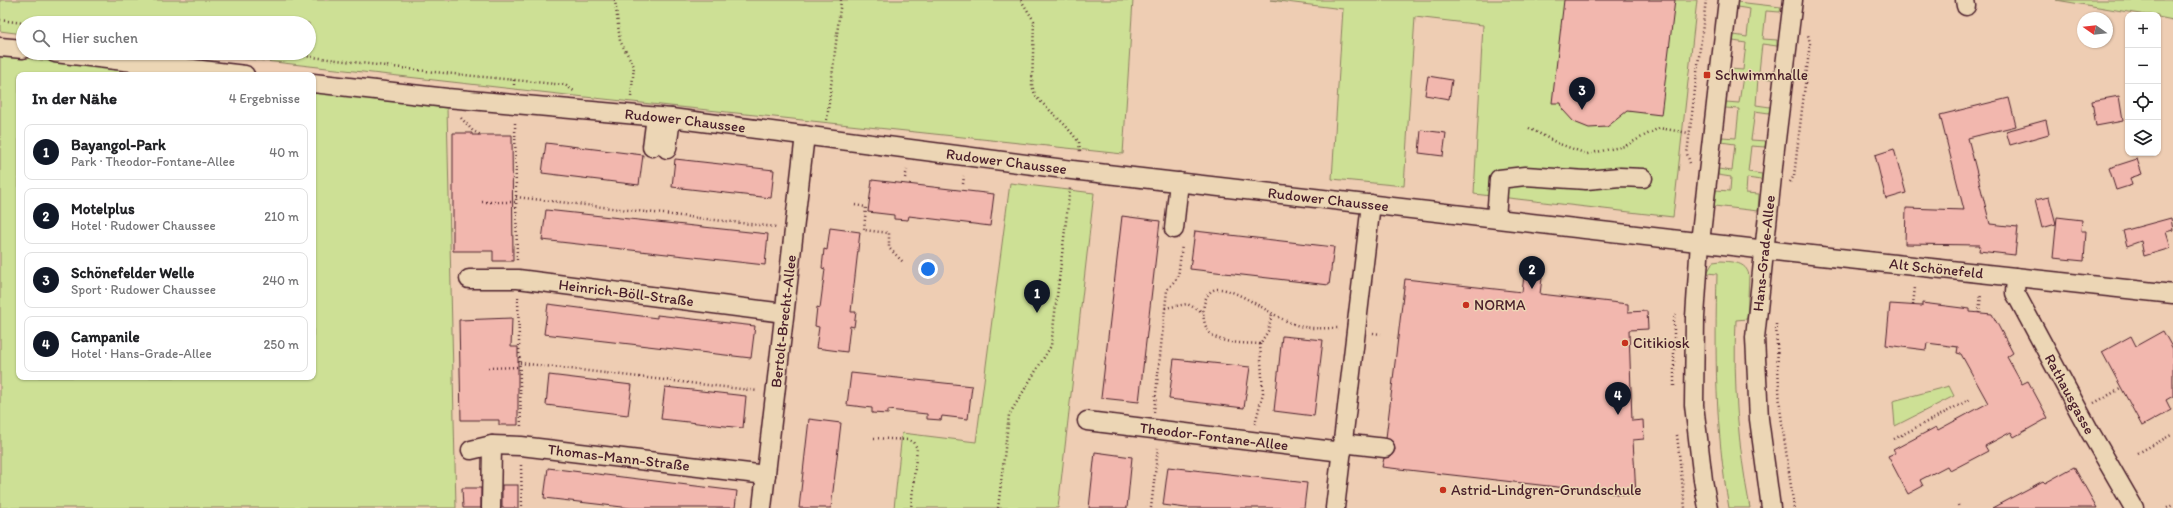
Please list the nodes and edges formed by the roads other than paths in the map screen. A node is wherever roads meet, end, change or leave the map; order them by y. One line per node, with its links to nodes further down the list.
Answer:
1 (1728, 0): 16 (street)
2 (1793, 0): 17 (street, Hans-Grade-Allee)
3 (0, 47): 4 (street)
4 (16, 48)
5 (115, 60): 6 (street)
6 (219, 72)
7 (316, 83): 8 (street, Rudower Chaussee)
8 (664, 117): 9 (street, Rudower Chaussee); 10 (street)
9 (805, 135): 12 (street, Rudower Chaussee); 21 (street, Bertolt-Brecht-Allee)
10 (659, 148)
11 (1643, 178): 14 (street)
12 (1179, 182): 13 (street, Rudower Chaussee); 15 (street)
13 (1371, 204): 14 (street, Rudower Chaussee); 24 (street)
14 (1496, 218): 16 (street, Rudower Chaussee)
15 (1178, 235)
16 (1700, 242): 17 (street, Alt Schönefeld); 31 (street)
17 (1764, 249): 18 (street, Alt Schönefeld); 32 (street, Hans-Grade-Allee)
18 (2016, 277): 20 (street, Alt Schönefeld); 33 (street, Rathausgasse)
19 (476, 279): 21 (street, Heinrich-Böll-Straße)
20 (2173, 294)
21 (784, 313): 27 (street, Bertolt-Brecht-Allee)
22 (1087, 421): 24 (street, Theodor-Fontane-Allee)
23 (492, 445): 26 (street, Thomas-Mann-Straße); 27 (street, Thomas-Mann-Straße); 28 (street)
24 (1342, 448): 25 (street, Theodor-Fontane-Allee); 30 (street)
25 (1385, 448)
26 (471, 450)
27 (766, 475): 29 (street, Bertolt-Brecht-Allee)
28 (491, 508)
29 (762, 508)
30 (1335, 508)
31 (1708, 508)
32 (1771, 508)
33 (2134, 508)

